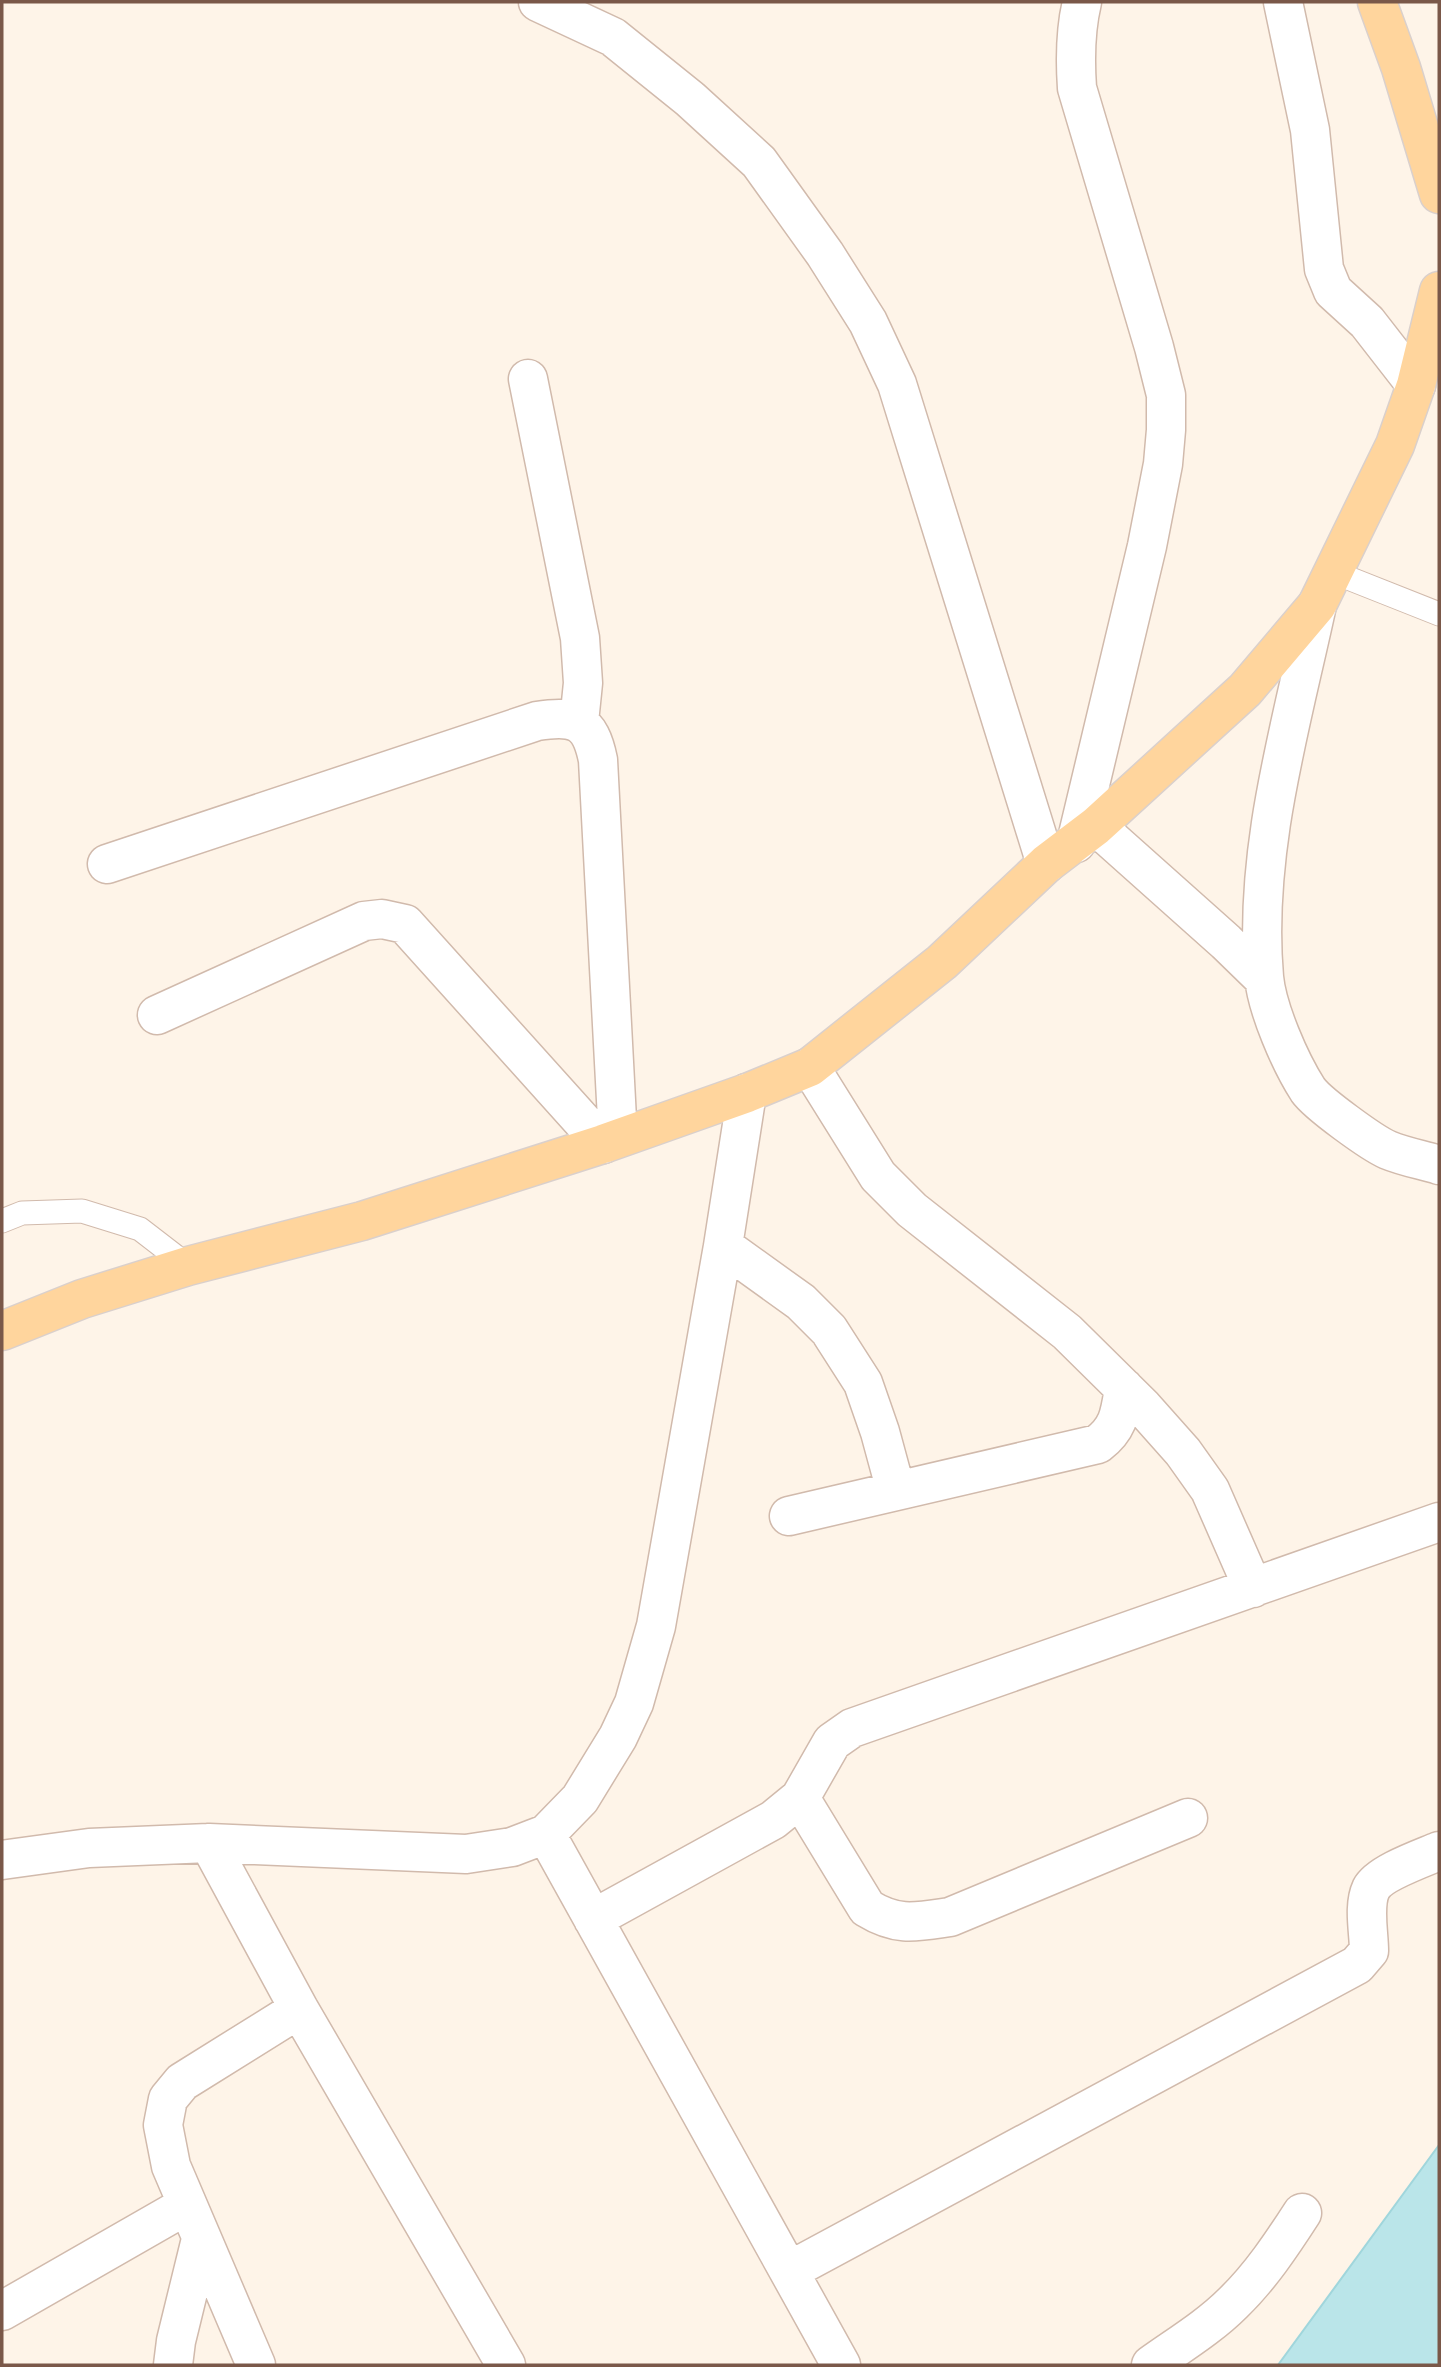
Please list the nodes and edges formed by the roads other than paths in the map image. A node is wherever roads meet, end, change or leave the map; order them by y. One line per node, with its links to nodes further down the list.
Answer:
1 (538, 2): 12 (street)
2 (1082, 2): 12 (street)
3 (1283, 2): 8 (street)
4 (1377, 2): 5 (main road)
5 (1439, 194)
6 (1439, 291): 8 (main road)
7 (528, 379): 11 (street)
8 (1416, 385): 9 (main road)
9 (1325, 588): 10 (lane); 12 (main road); 14 (street)
10 (1439, 614)
11 (579, 722): 13 (street); 18 (street)
12 (1073, 844): 14 (street); 16 (main road)
13 (107, 864)
14 (1264, 979): 19 (street)
15 (157, 1015): 18 (street)
16 (810, 1067): 17 (main road); 24 (street)
17 (747, 1093): 18 (main road); 21 (street)
18 (610, 1141): 22 (main road)
19 (1439, 1166)
20 (2, 1221): 22 (lane)
21 (723, 1246): 25 (street); 31 (street)
22 (188, 1266): 23 (main road)
23 (2, 1331)
24 (1124, 1388): 25 (street); 28 (street)
25 (896, 1491): 26 (street)
26 (789, 1516)
27 (1439, 1522): 28 (street)
28 (1252, 1588): 29 (street)
29 (800, 1798): 30 (street); 35 (street)
30 (1188, 1818)
31 (546, 1834): 32 (street); 35 (street)
32 (209, 1843): 34 (street); 36 (street)
33 (1439, 1851): 39 (street)
34 (2, 1860)
35 (593, 1919): 39 (street)
36 (299, 2009): 38 (street); 43 (street)
37 (1302, 2213): 45 (street)
38 (194, 2222): 40 (street); 41 (street); 42 (street)
39 (789, 2271): 44 (street)
40 (2, 2311)
41 (173, 2365)
42 (256, 2365)
43 (506, 2365)
44 (841, 2365)
45 (1151, 2365)

